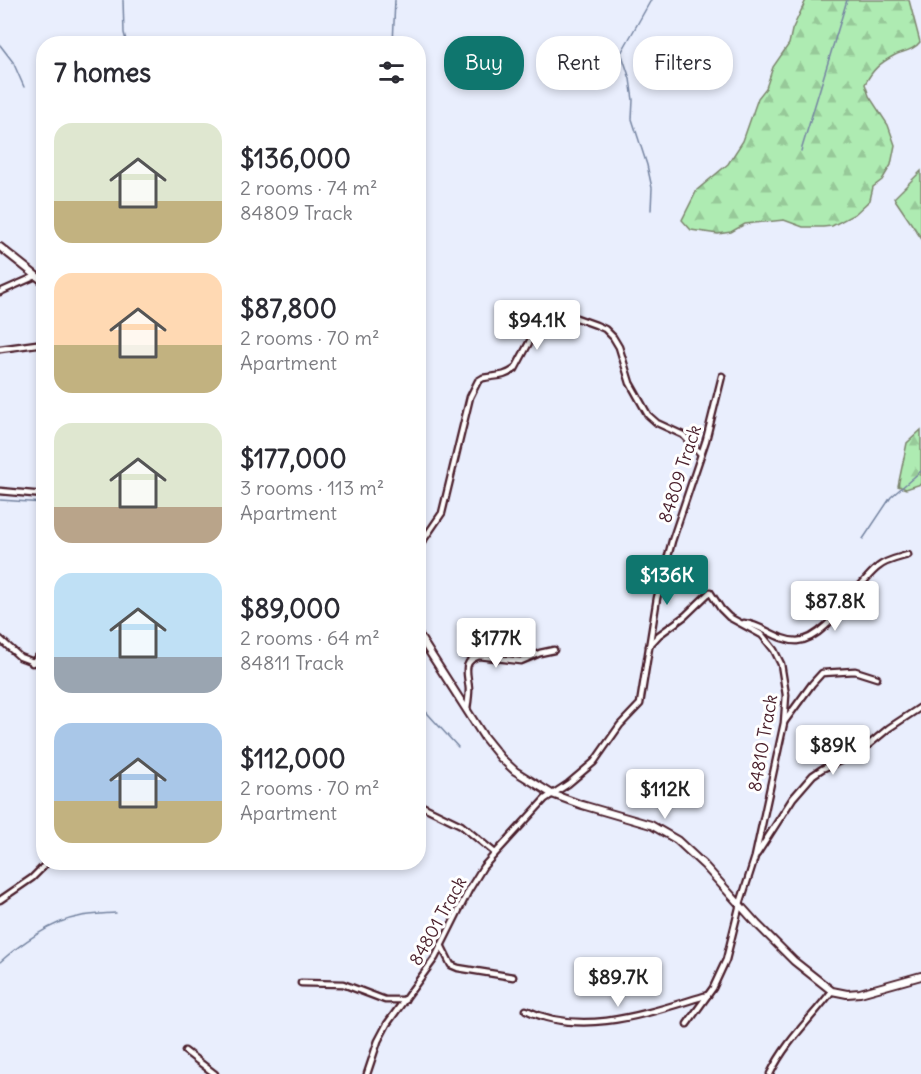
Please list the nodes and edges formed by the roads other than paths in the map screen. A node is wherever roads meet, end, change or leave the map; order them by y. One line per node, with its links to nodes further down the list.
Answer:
1 (0, 247): 2 (street)
2 (36, 276): 3 (street)
3 (0, 292)
4 (36, 344): 5 (street)
5 (0, 349)
6 (722, 376): 7 (street, 84809 Track)
7 (701, 454): 10 (street); 15 (street, 84809 Track)
8 (0, 491): 9 (street)
9 (36, 494)
10 (426, 536)
11 (908, 555): 12 (street)
12 (742, 623): 15 (street, 84810 Track); 23 (street, 84810 Track)
13 (0, 639): 18 (street)
14 (426, 646): 22 (street)
15 (648, 648): 24 (street, 84809 Track)
16 (554, 650): 22 (street)
17 (36, 660): 18 (street)
18 (33, 663): 19 (street)
19 (36, 664)
20 (877, 678): 23 (street)
21 (921, 707): 27 (street)
22 (467, 709): 24 (street)
23 (784, 723): 27 (street, 84810 Track)
24 (552, 794): 26 (street, 84801 Track); 30 (street)
25 (426, 808): 26 (street)
26 (495, 853): 31 (street, 84801 Track)
27 (755, 856): 30 (street, 84810 Track)
28 (40, 870): 29 (street)
29 (0, 900)
30 (740, 904): 35 (street); 36 (street, 84810 Track)
31 (441, 945): 33 (street); 37 (street, 84801 Track)
32 (921, 976): 35 (street)
33 (513, 977)
34 (301, 983): 37 (street)
35 (832, 991): 43 (street)
36 (708, 995): 38 (street); 39 (street, 84810 Track)
37 (405, 1000): 41 (street, 84801 Track)
38 (526, 1010)
39 (687, 1024)
40 (185, 1051): 42 (street)
41 (369, 1072)
42 (215, 1074)
43 (770, 1074)

